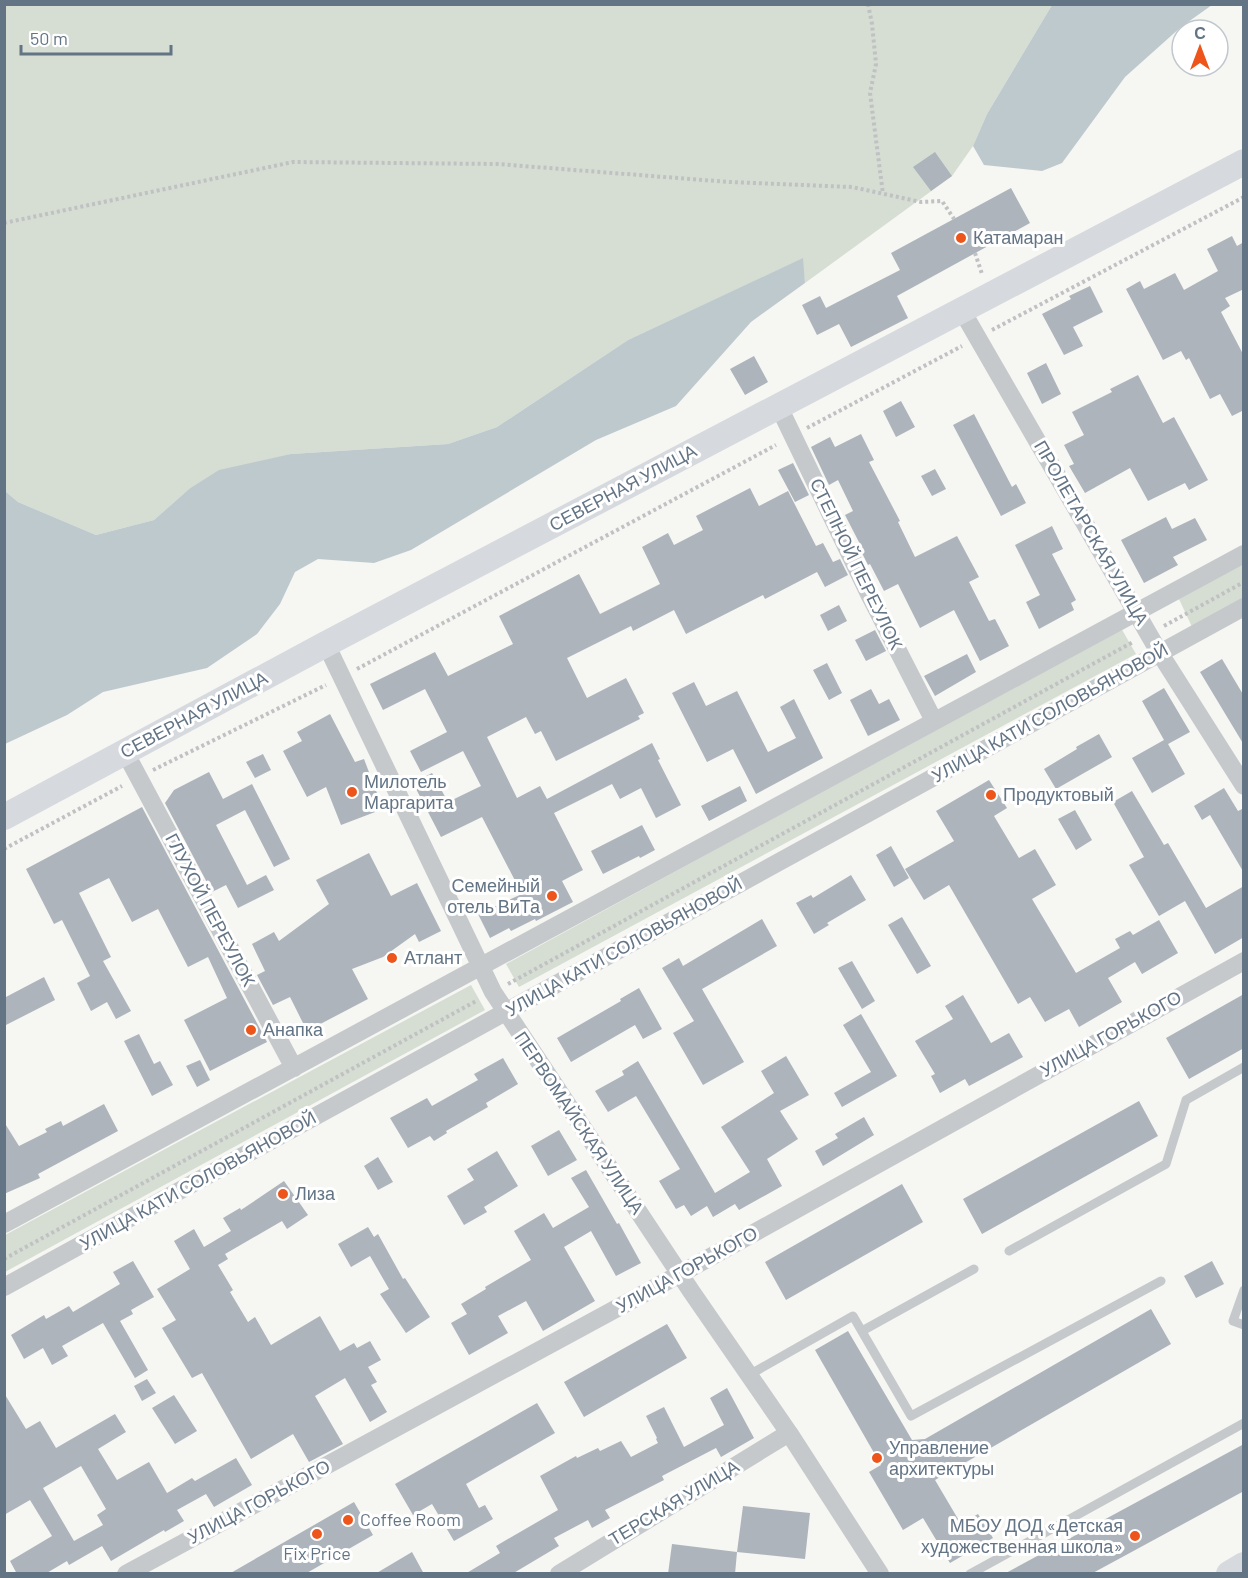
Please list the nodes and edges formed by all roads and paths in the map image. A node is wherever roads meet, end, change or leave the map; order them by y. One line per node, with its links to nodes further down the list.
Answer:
1 (868, 4): 3 (path)
2 (1244, 162): 9 (street, СЕВЕРНАЯ УЛИЦА)
3 (883, 194): 5 (path); 6 (path)
4 (1244, 197): 10 (path)
5 (954, 219)
6 (4, 223)
7 (975, 253): 8 (path)
8 (984, 282)
9 (961, 309): 10 (street, ПРОЛЕТАРСКАЯ УЛИЦА); 11 (street, СЕВЕРНАЯ УЛИЦА)
10 (977, 338): 12 (path); 16 (street, ПРОЛЕТАРСКАЯ УЛИЦА)
11 (779, 407): 12 (street, СТЕПНОЙ ПЕРЕУЛОК); 18 (street, СЕВЕРНАЯ УЛИЦА)
12 (793, 436): 20 (path); 21 (street, СТЕПНОЙ ПЕРЕУЛОК)
13 (1244, 554): 16 (street)
14 (1244, 582): 17 (path)
15 (1244, 607): 19 (street, УЛИЦА КАТИ СОЛОВЬЯНОВОЙ)
16 (1137, 612): 17 (street, ПРОЛЕТАРСКАЯ УЛИЦА); 21 (street)
17 (1149, 634): 19 (street, ПРОЛЕТАРСКАЯ УЛИЦА); 29 (path)
18 (326, 644): 20 (street, ПЕРВОМАЙСКАЯ УЛИЦА); 22 (street, СЕВЕРНАЯ УЛИЦА)
19 (1159, 652): 24 (street, ПРОЛЕТАРСКАЯ УЛИЦА); 30 (street, УЛИЦА КАТИ СОЛОВЬЯНОВОЙ)
20 (342, 677): 23 (path); 28 (street, ПЕРВОМАЙСКАЯ УЛИЦА)
21 (934, 721): 28 (street)
22 (125, 752): 23 (street, ГЛУХОЙ ПЕРЕУЛОК); 25 (street, СЕВЕРНАЯ УЛИЦА)
23 (139, 777): 26 (path); 31 (street, ГЛУХОЙ ПЕРЕУЛОК)
24 (1244, 786)
25 (4, 818)
26 (4, 849)
27 (1244, 961): 37 (street, УЛИЦА ГОРЬКОГО)
28 (481, 966): 29 (street, ПЕРВОМАЙСКАЯ УЛИЦА); 31 (street)
29 (493, 992): 30 (street, ПЕРВОМАЙСКАЯ УЛИЦА); 35 (path)
30 (506, 1012): 37 (street, ПЕРВОМАЙСКАЯ УЛИЦА); 39 (street, УЛИЦА КАТИ СОЛОВЬЯНОВОЙ)
31 (294, 1068): 33 (street)
32 (1244, 1068): 34 (lane)
33 (4, 1224)
34 (1009, 1251)
35 (4, 1259)
36 (974, 1269): 42 (lane)
37 (680, 1274): 43 (street, ПЕРВОМАЙСКАЯ УЛИЦА); 47 (street, УЛИЦА ГОРЬКОГО)
38 (1161, 1281): 42 (lane)
39 (4, 1287)
40 (1244, 1290): 41 (lane)
41 (1244, 1325)
42 (862, 1331): 43 (lane)
43 (749, 1375): 45 (street, ПЕРВОМАЙСКАЯ УЛИЦА)
44 (1244, 1423): 50 (lane)
45 (789, 1433): 48 (street, ТЕРСКАЯ УЛИЦА); 49 (street, ПЕРВОМАЙСКАЯ УЛИЦА)
46 (1244, 1565): 51 (street)
47 (126, 1574)
48 (559, 1574)
49 (880, 1574)
50 (970, 1574)
51 (1229, 1574)

